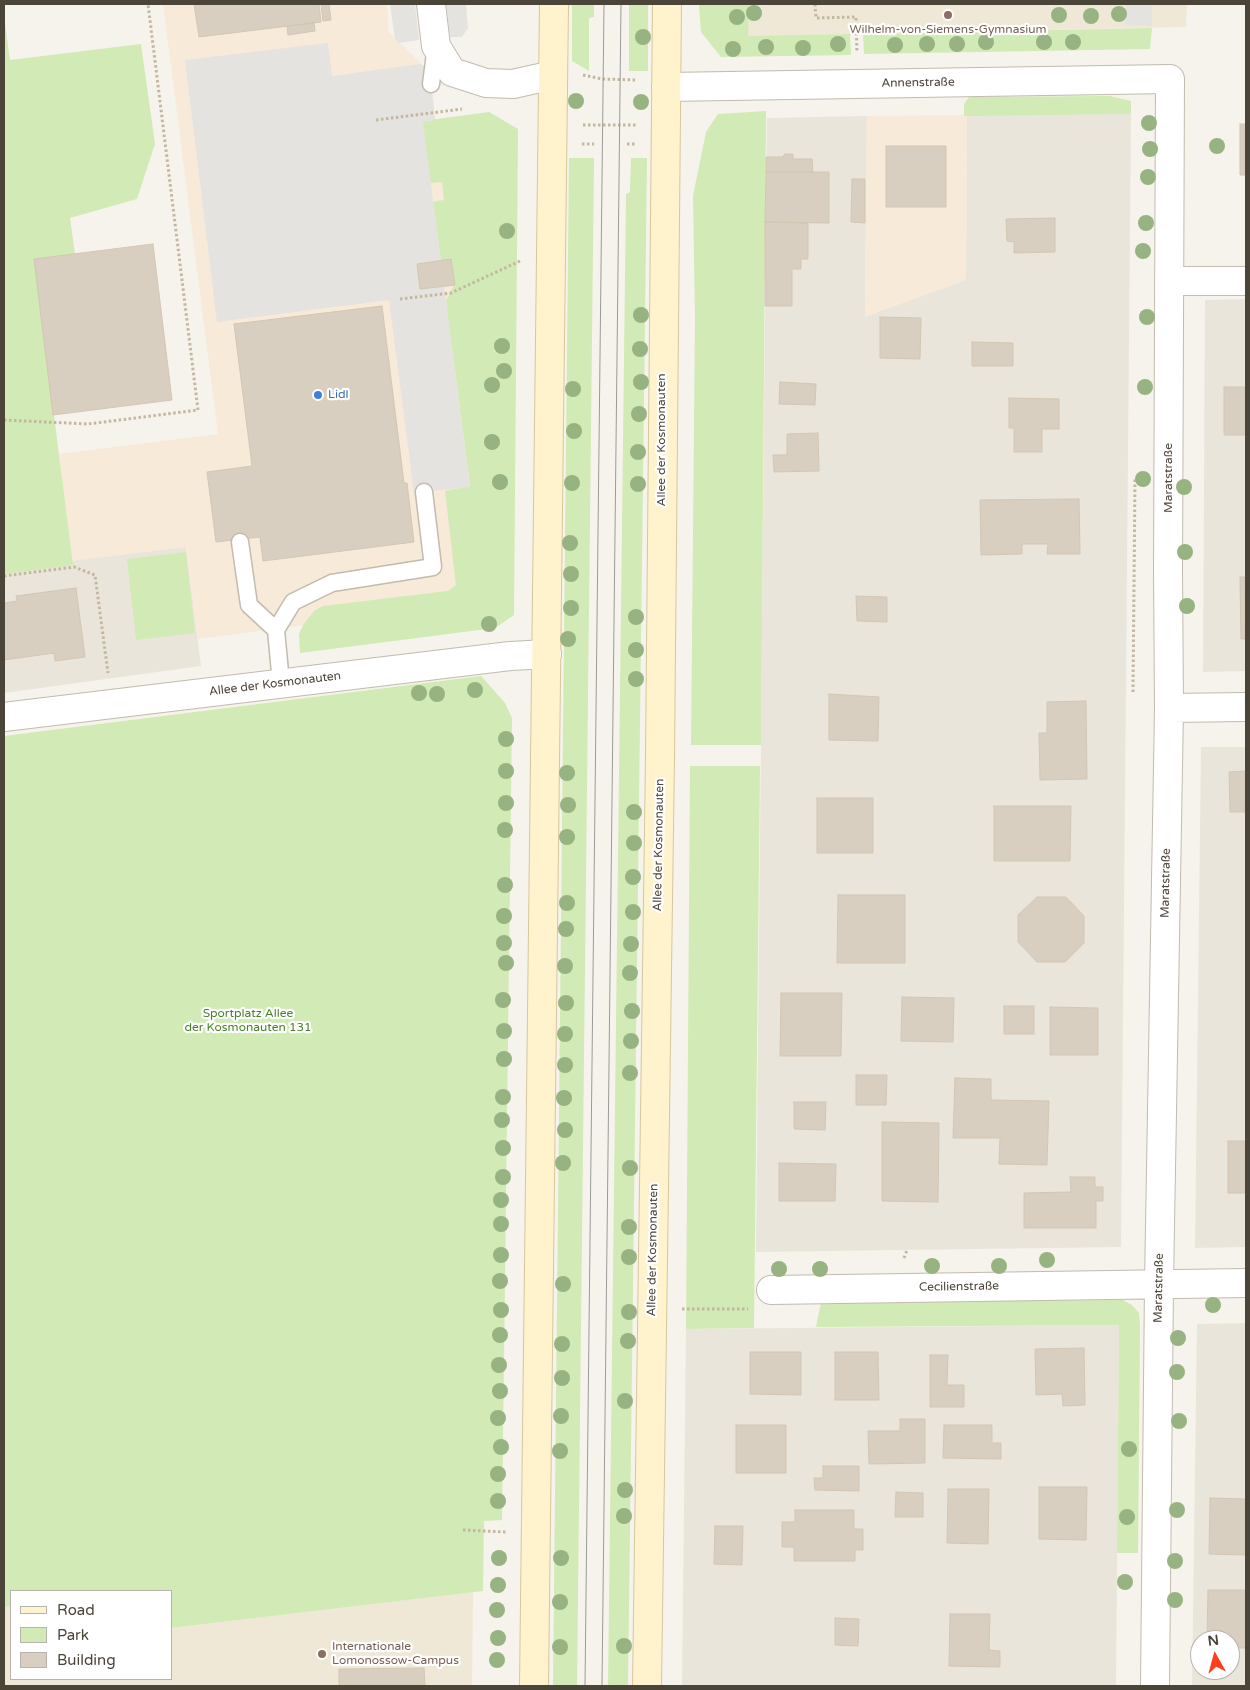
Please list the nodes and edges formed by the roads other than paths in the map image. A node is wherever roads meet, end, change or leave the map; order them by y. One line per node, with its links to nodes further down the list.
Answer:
1 (430, 4): 4 (street)
2 (554, 4): 5 (main road)
3 (667, 4): 8 (main road, Allee der Kosmonauten)
4 (436, 46): 5 (street); 7 (lane)
5 (553, 75): 14 (main road)
6 (1170, 79): 8 (street, Annenstraße); 9 (street, Maratstraße)
7 (431, 84)
8 (666, 87): 23 (main road, Allee der Kosmonauten)
9 (1169, 281): 10 (street); 16 (street, Maratstraße)
10 (1246, 281)
11 (424, 492): 13 (lane)
12 (240, 542): 13 (lane)
13 (276, 630): 15 (lane)
14 (547, 654): 15 (street, Allee der Kosmonauten); 22 (main road)
15 (281, 683): 18 (street, Allee der Kosmonauten)
16 (1169, 708): 17 (street); 20 (street, Maratstraße)
17 (1246, 708)
18 (4, 717)
19 (1246, 1283): 20 (street, Cecilienstraße)
20 (1159, 1284): 21 (street, Cecilienstraße); 24 (street, Maratstraße)
21 (772, 1290)
22 (534, 1686)
23 (647, 1686)
24 (1155, 1686)

